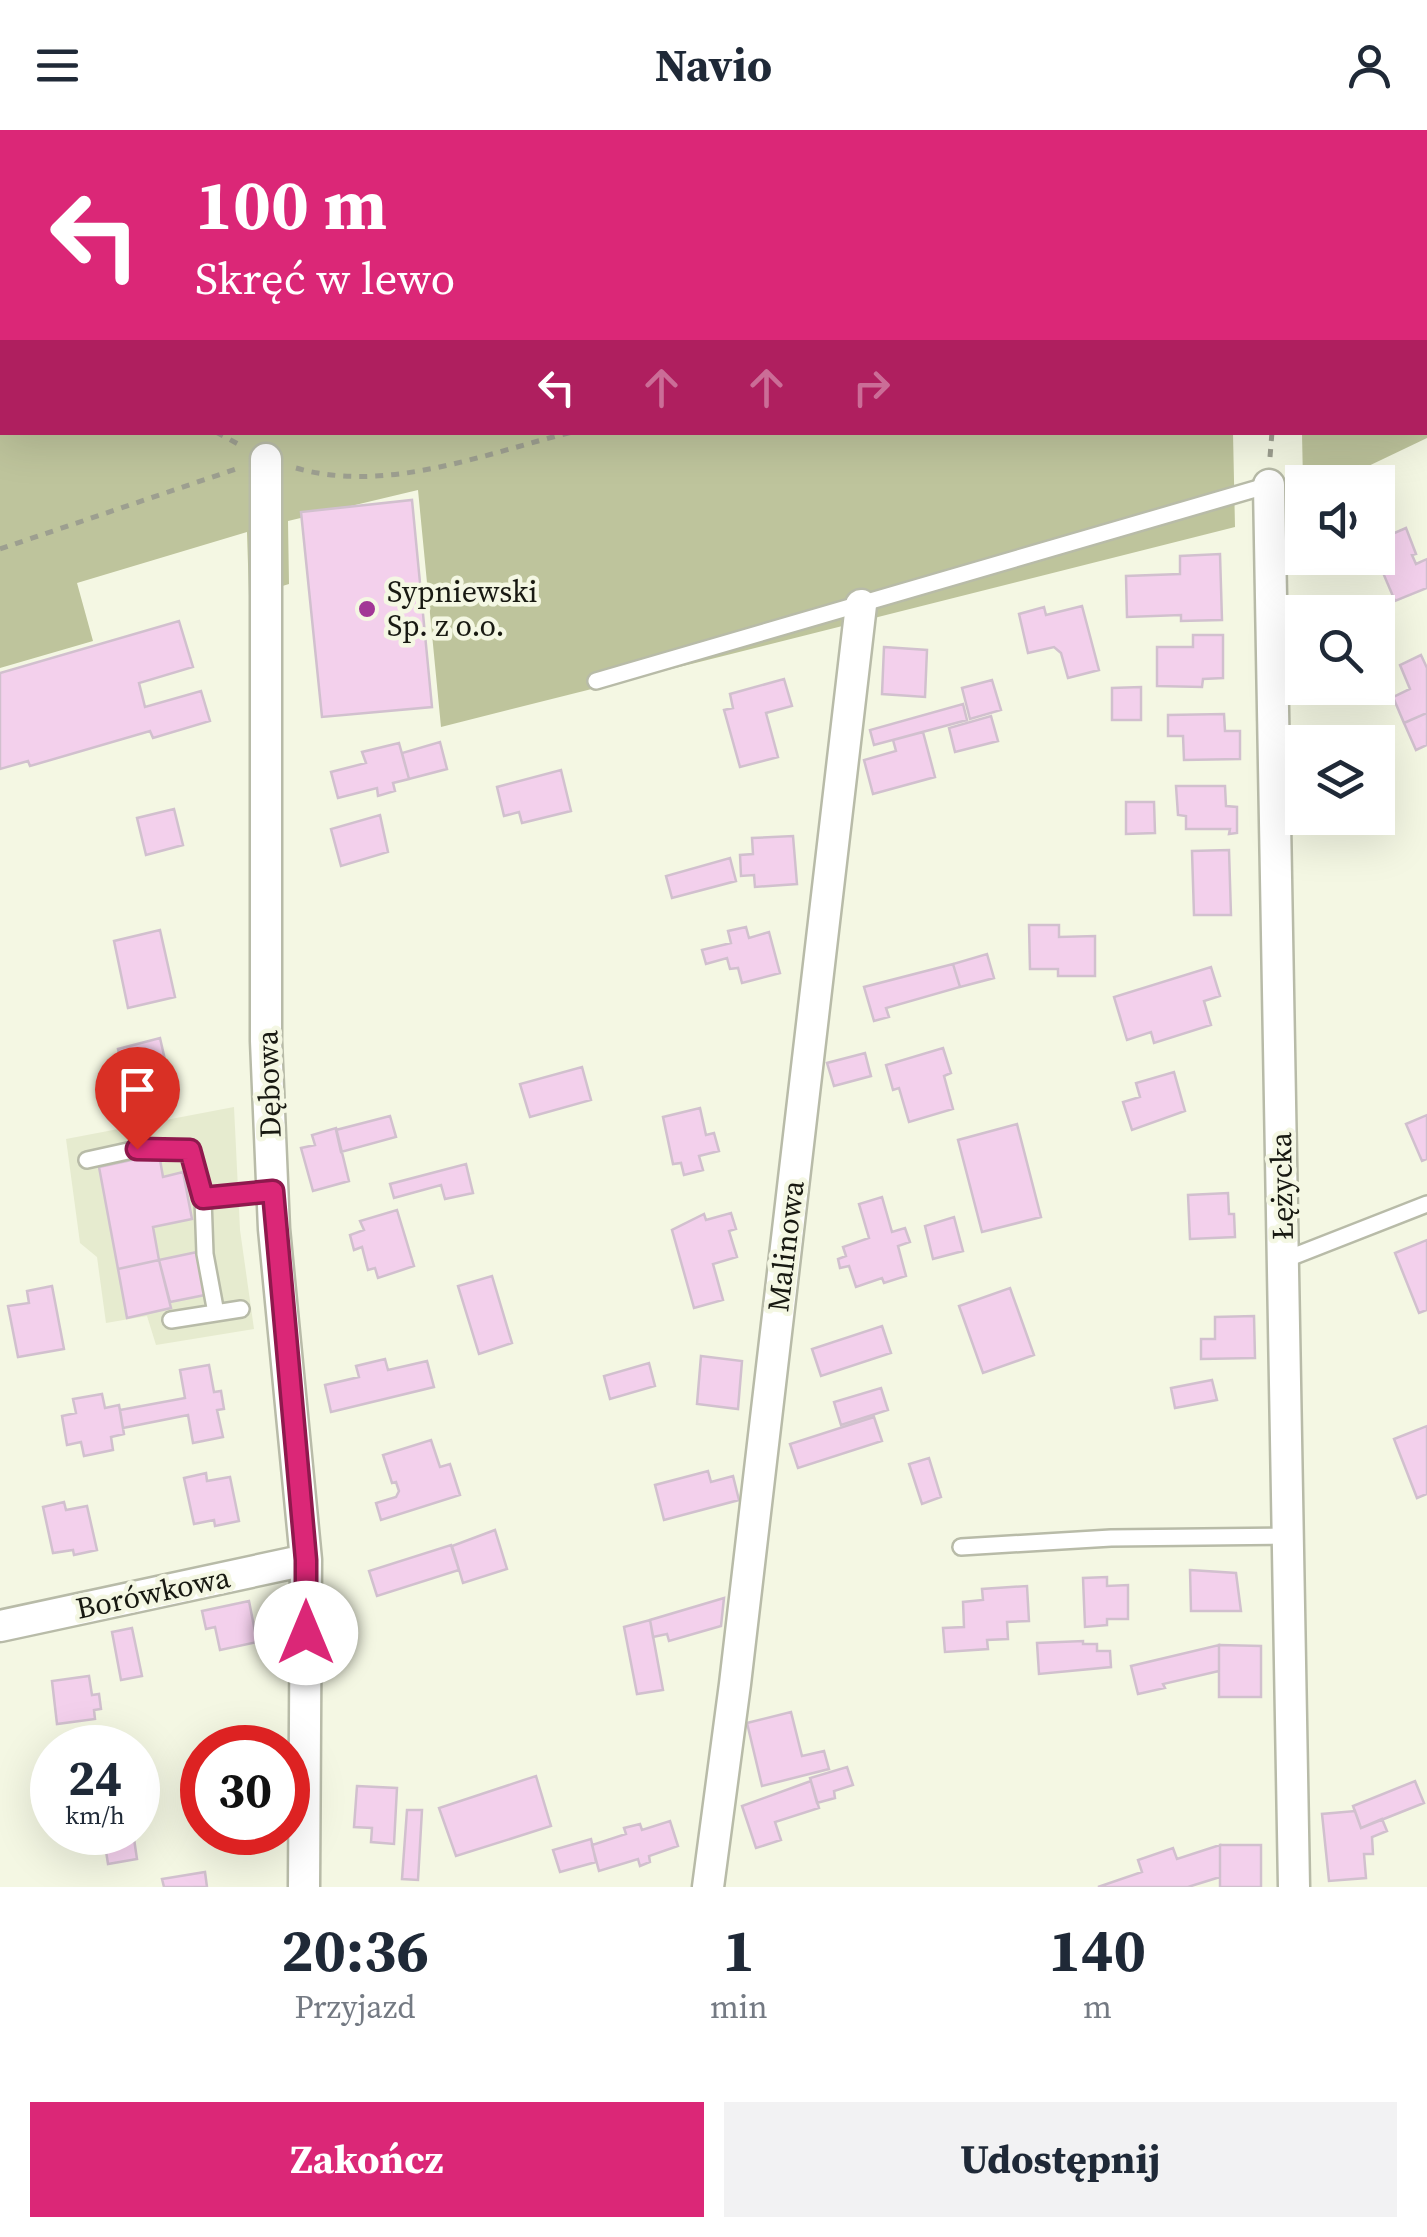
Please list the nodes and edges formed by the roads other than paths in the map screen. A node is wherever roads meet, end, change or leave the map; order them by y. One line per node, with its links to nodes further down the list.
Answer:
1 (266, 459): 6 (street, Dębowa)
2 (1269, 485): 3 (lane); 9 (street, Łężycka)
3 (861, 605): 4 (lane); 18 (street, Malinowa)
4 (596, 680)
5 (87, 1160): 7 (lane)
6 (273, 1191): 7 (lane); 15 (street, Dębowa)
7 (203, 1198): 11 (lane)
8 (1427, 1204): 9 (lane)
9 (1284, 1260): 13 (street, Łężycka)
10 (241, 1309): 11 (lane)
11 (216, 1313): 12 (lane)
12 (171, 1320)
13 (1288, 1536): 14 (lane); 19 (street, Łężycka)
14 (962, 1547)
15 (306, 1560): 16 (street, Borówkowa); 17 (street, Dębowa)
16 (0, 1626)
17 (304, 1887)
18 (708, 1887)
19 (1294, 1887)

